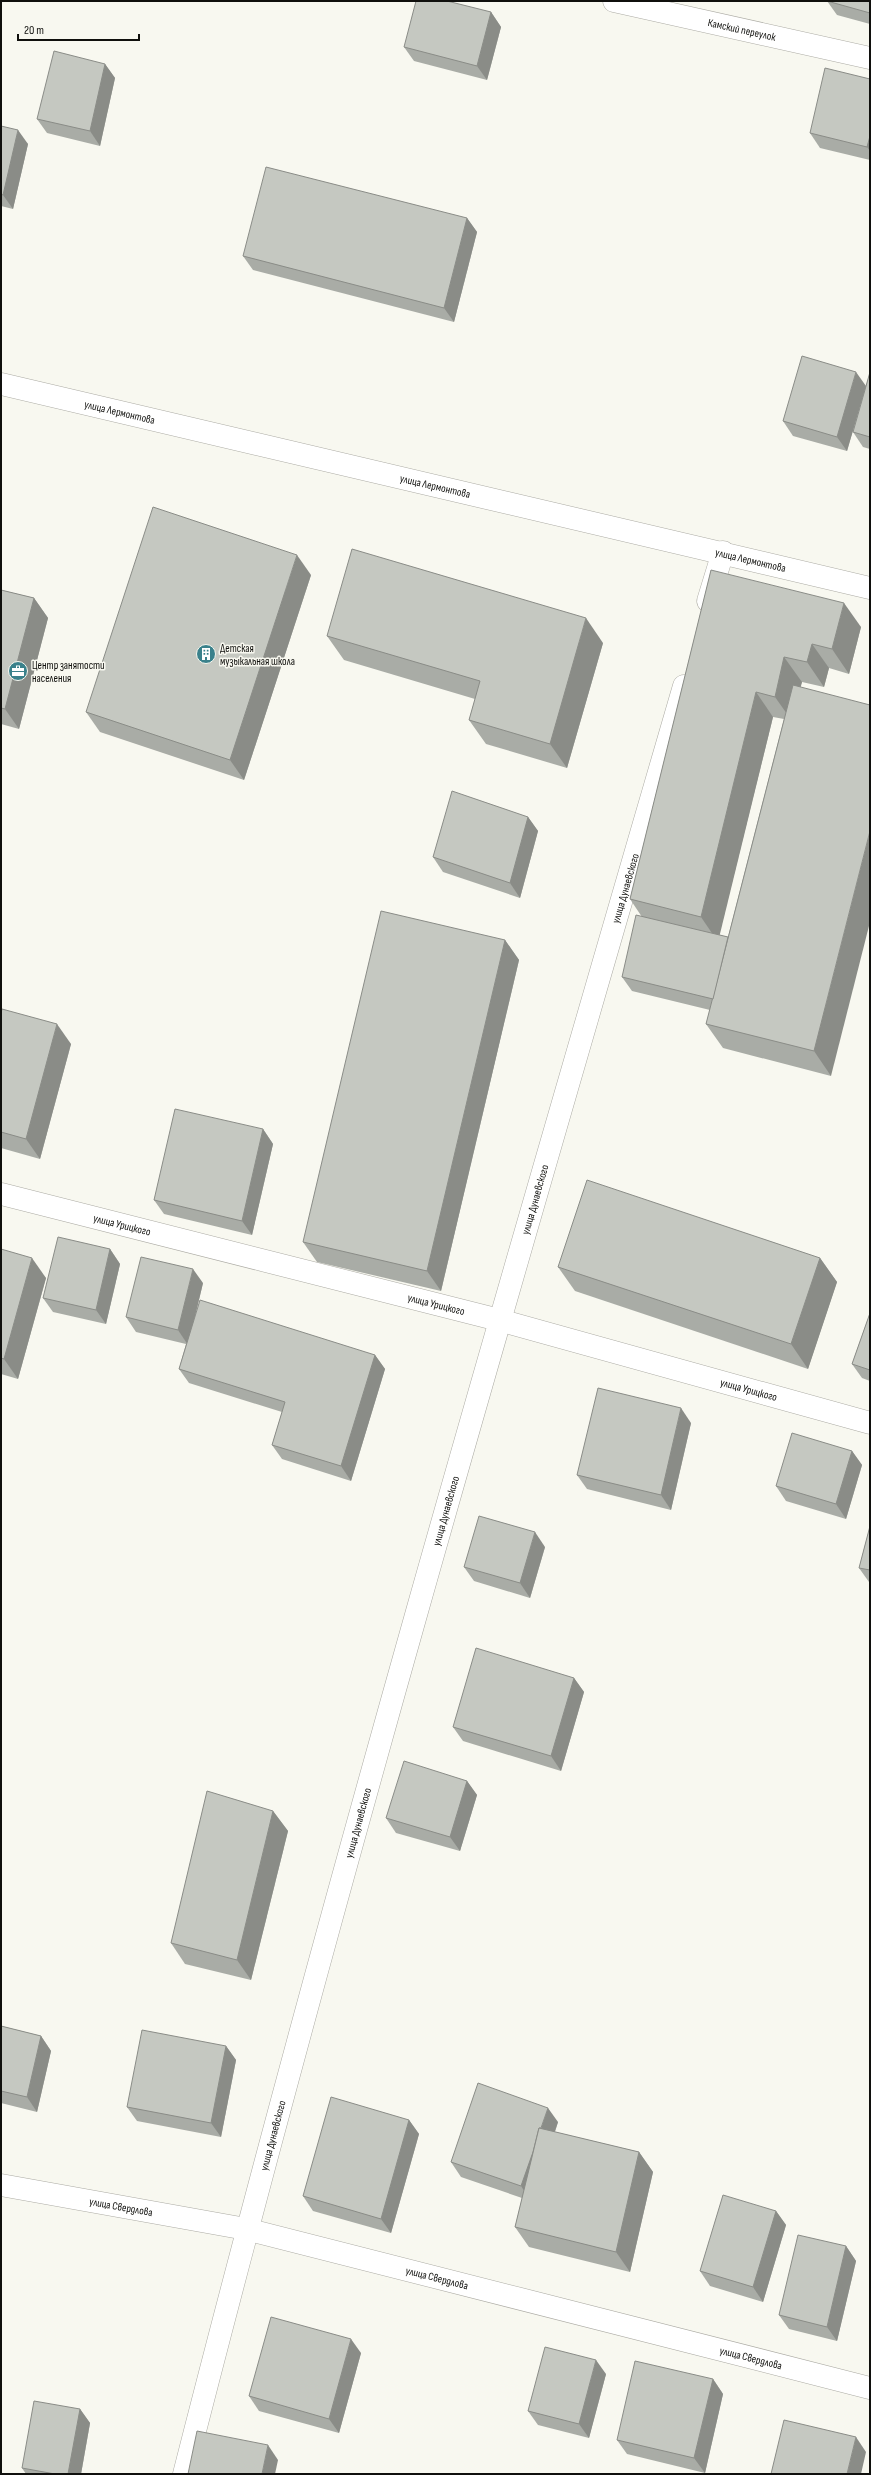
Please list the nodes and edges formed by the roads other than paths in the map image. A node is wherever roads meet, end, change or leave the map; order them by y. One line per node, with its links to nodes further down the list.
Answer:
1 (614, 1): 2 (street, Камский переулок)
2 (870, 58)
3 (1, 384): 4 (street, улица Лермонтова)
4 (723, 552): 5 (street, улица Лермонтова); 6 (street)
5 (870, 588)
6 (702, 621)
7 (689, 668): 9 (street, улица Дунаевского)
8 (1, 1194): 9 (street, улица Урицкого)
9 (500, 1320): 10 (street, улица Урицкого); 12 (street, улица Дунаевского)
10 (870, 1422)
11 (1, 2185): 12 (street, улица Свердлова)
12 (246, 2229): 13 (street, улица Свердлова); 14 (street, улица Дунаевского)
13 (870, 2388)
14 (184, 2474)

